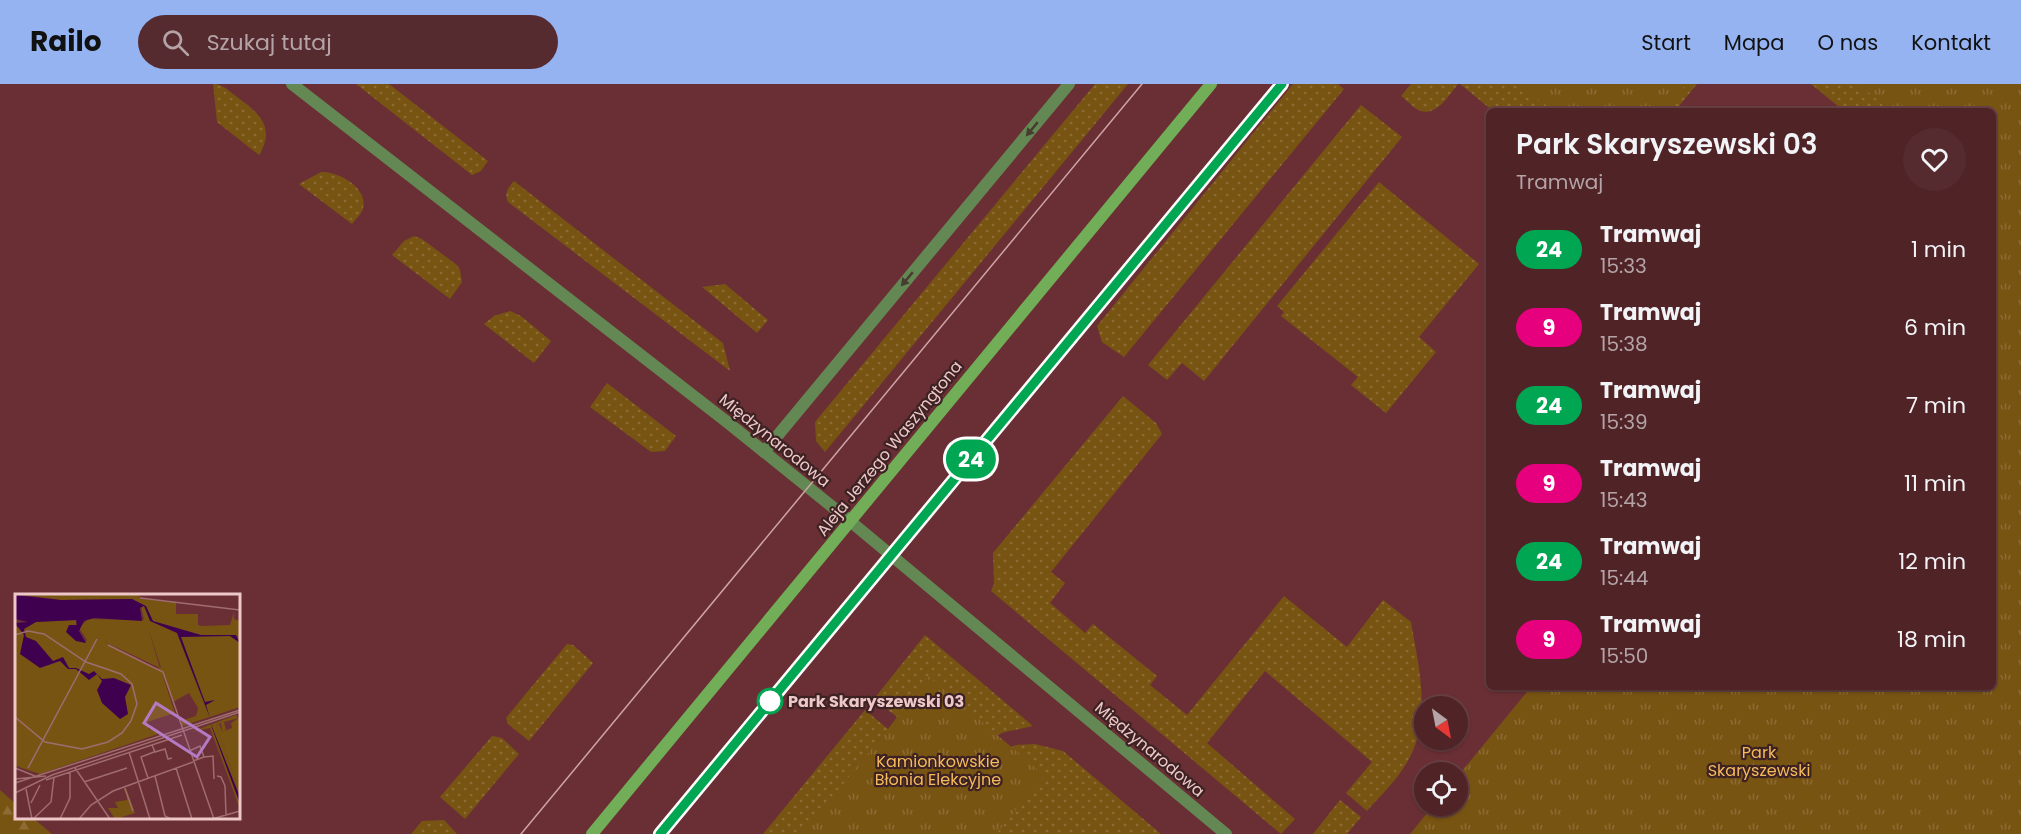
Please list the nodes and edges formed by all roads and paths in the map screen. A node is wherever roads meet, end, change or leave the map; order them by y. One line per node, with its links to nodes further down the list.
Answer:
1 (292, 84): 4 (street, Międzynarodowa)
2 (1069, 84): 4 (street, one-way to 4)
3 (1211, 84): 5 (main road, Aleja Jerzego Waszyngtona)
4 (764, 452): 5 (street, Międzynarodowa)
5 (850, 521): 6 (main road, Aleja Jerzego Waszyngtona); 7 (street, Międzynarodowa)
6 (592, 834)
7 (1226, 834)

